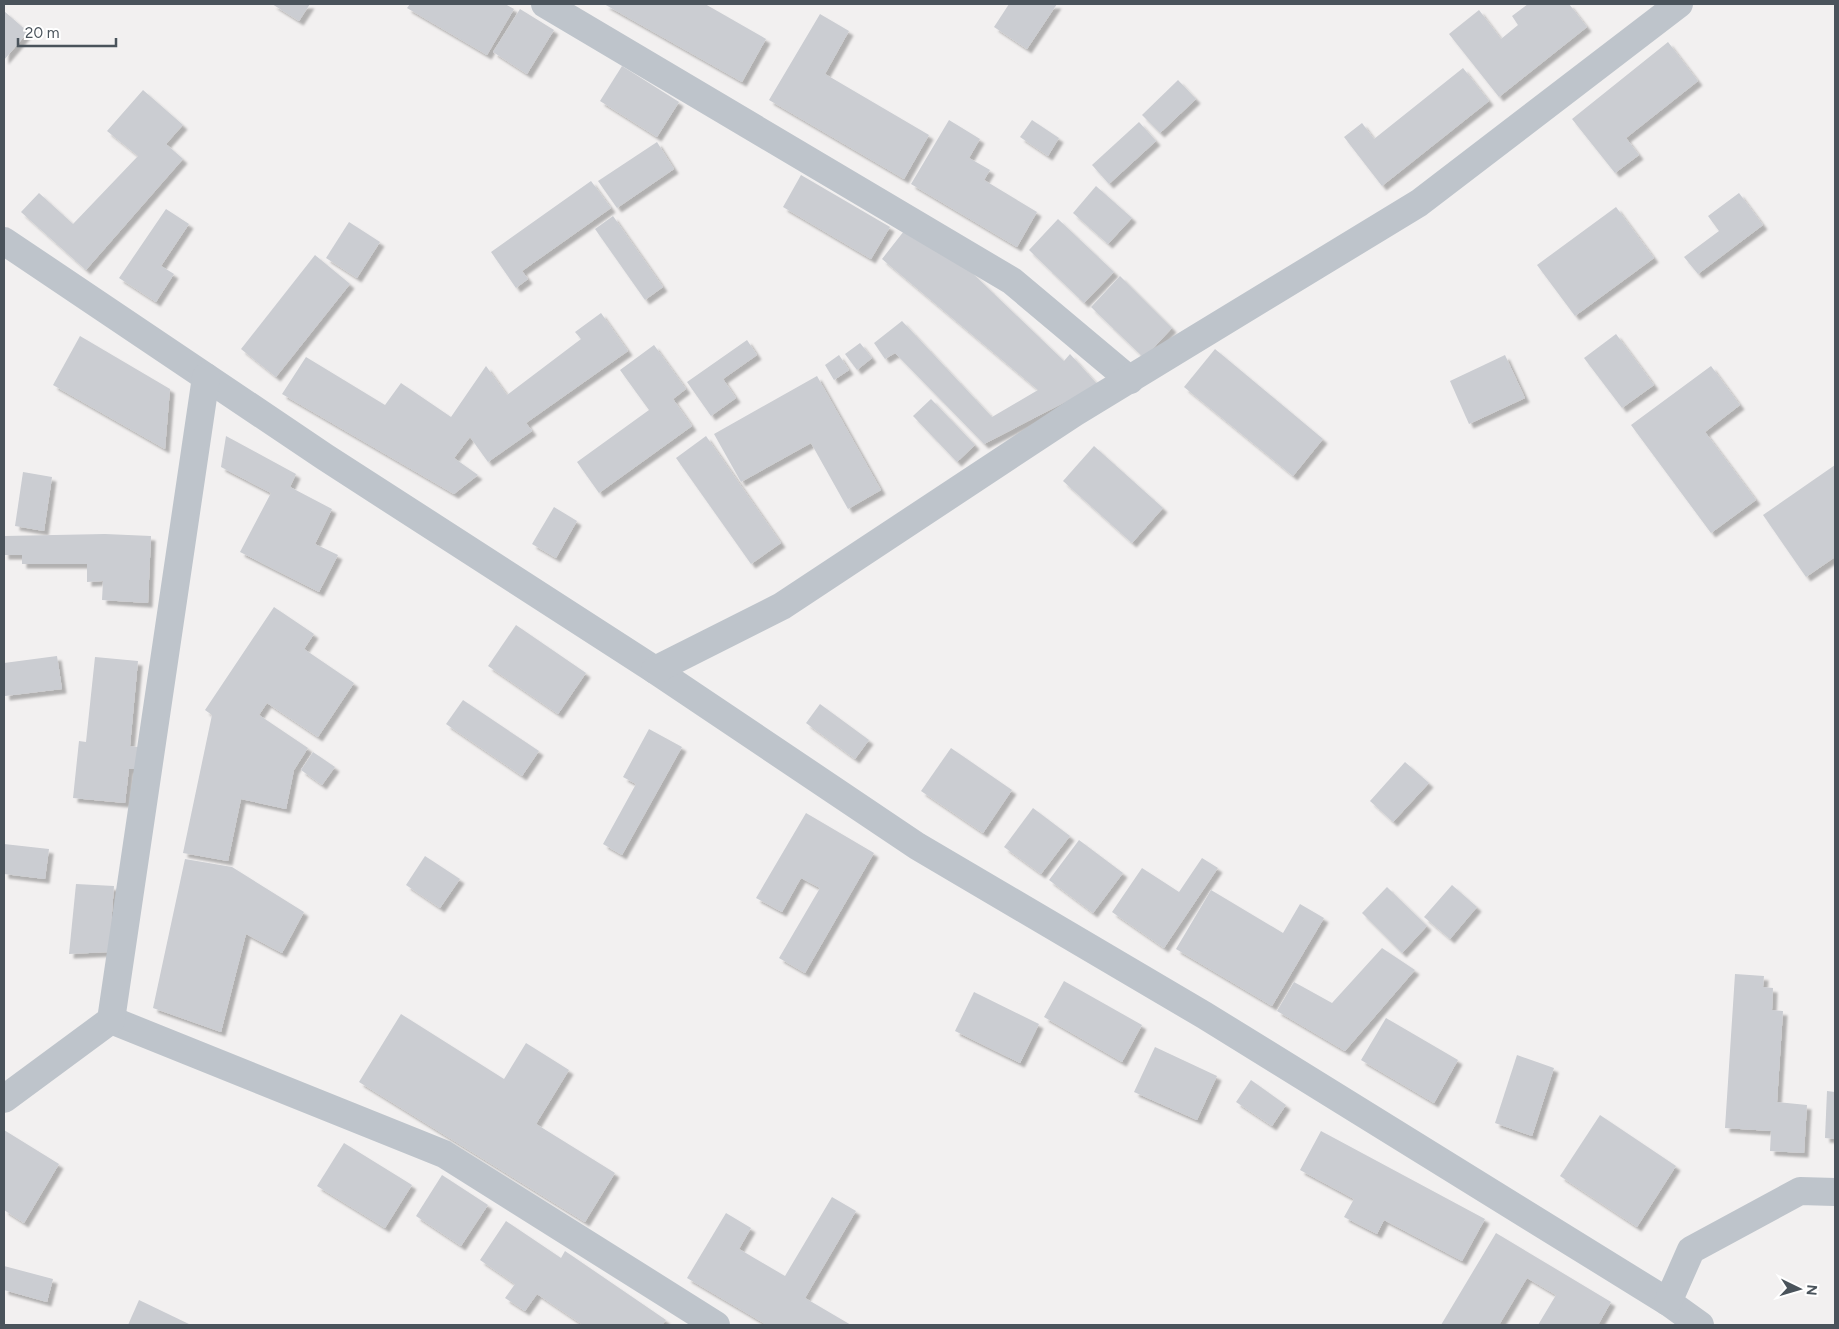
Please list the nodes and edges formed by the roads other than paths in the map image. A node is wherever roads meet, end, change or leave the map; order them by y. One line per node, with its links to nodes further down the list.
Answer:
1 (545, 4): 5 (street)
2 (1679, 4): 5 (street)
3 (4, 241): 4 (street)
4 (206, 377): 6 (street); 7 (street)
5 (1130, 380): 6 (street)
6 (655, 670): 10 (street)
7 (111, 1020): 8 (street); 11 (street)
8 (4, 1099)
9 (1835, 1192): 10 (street)
10 (1668, 1302): 12 (street)
11 (716, 1325)
12 (1700, 1325)

